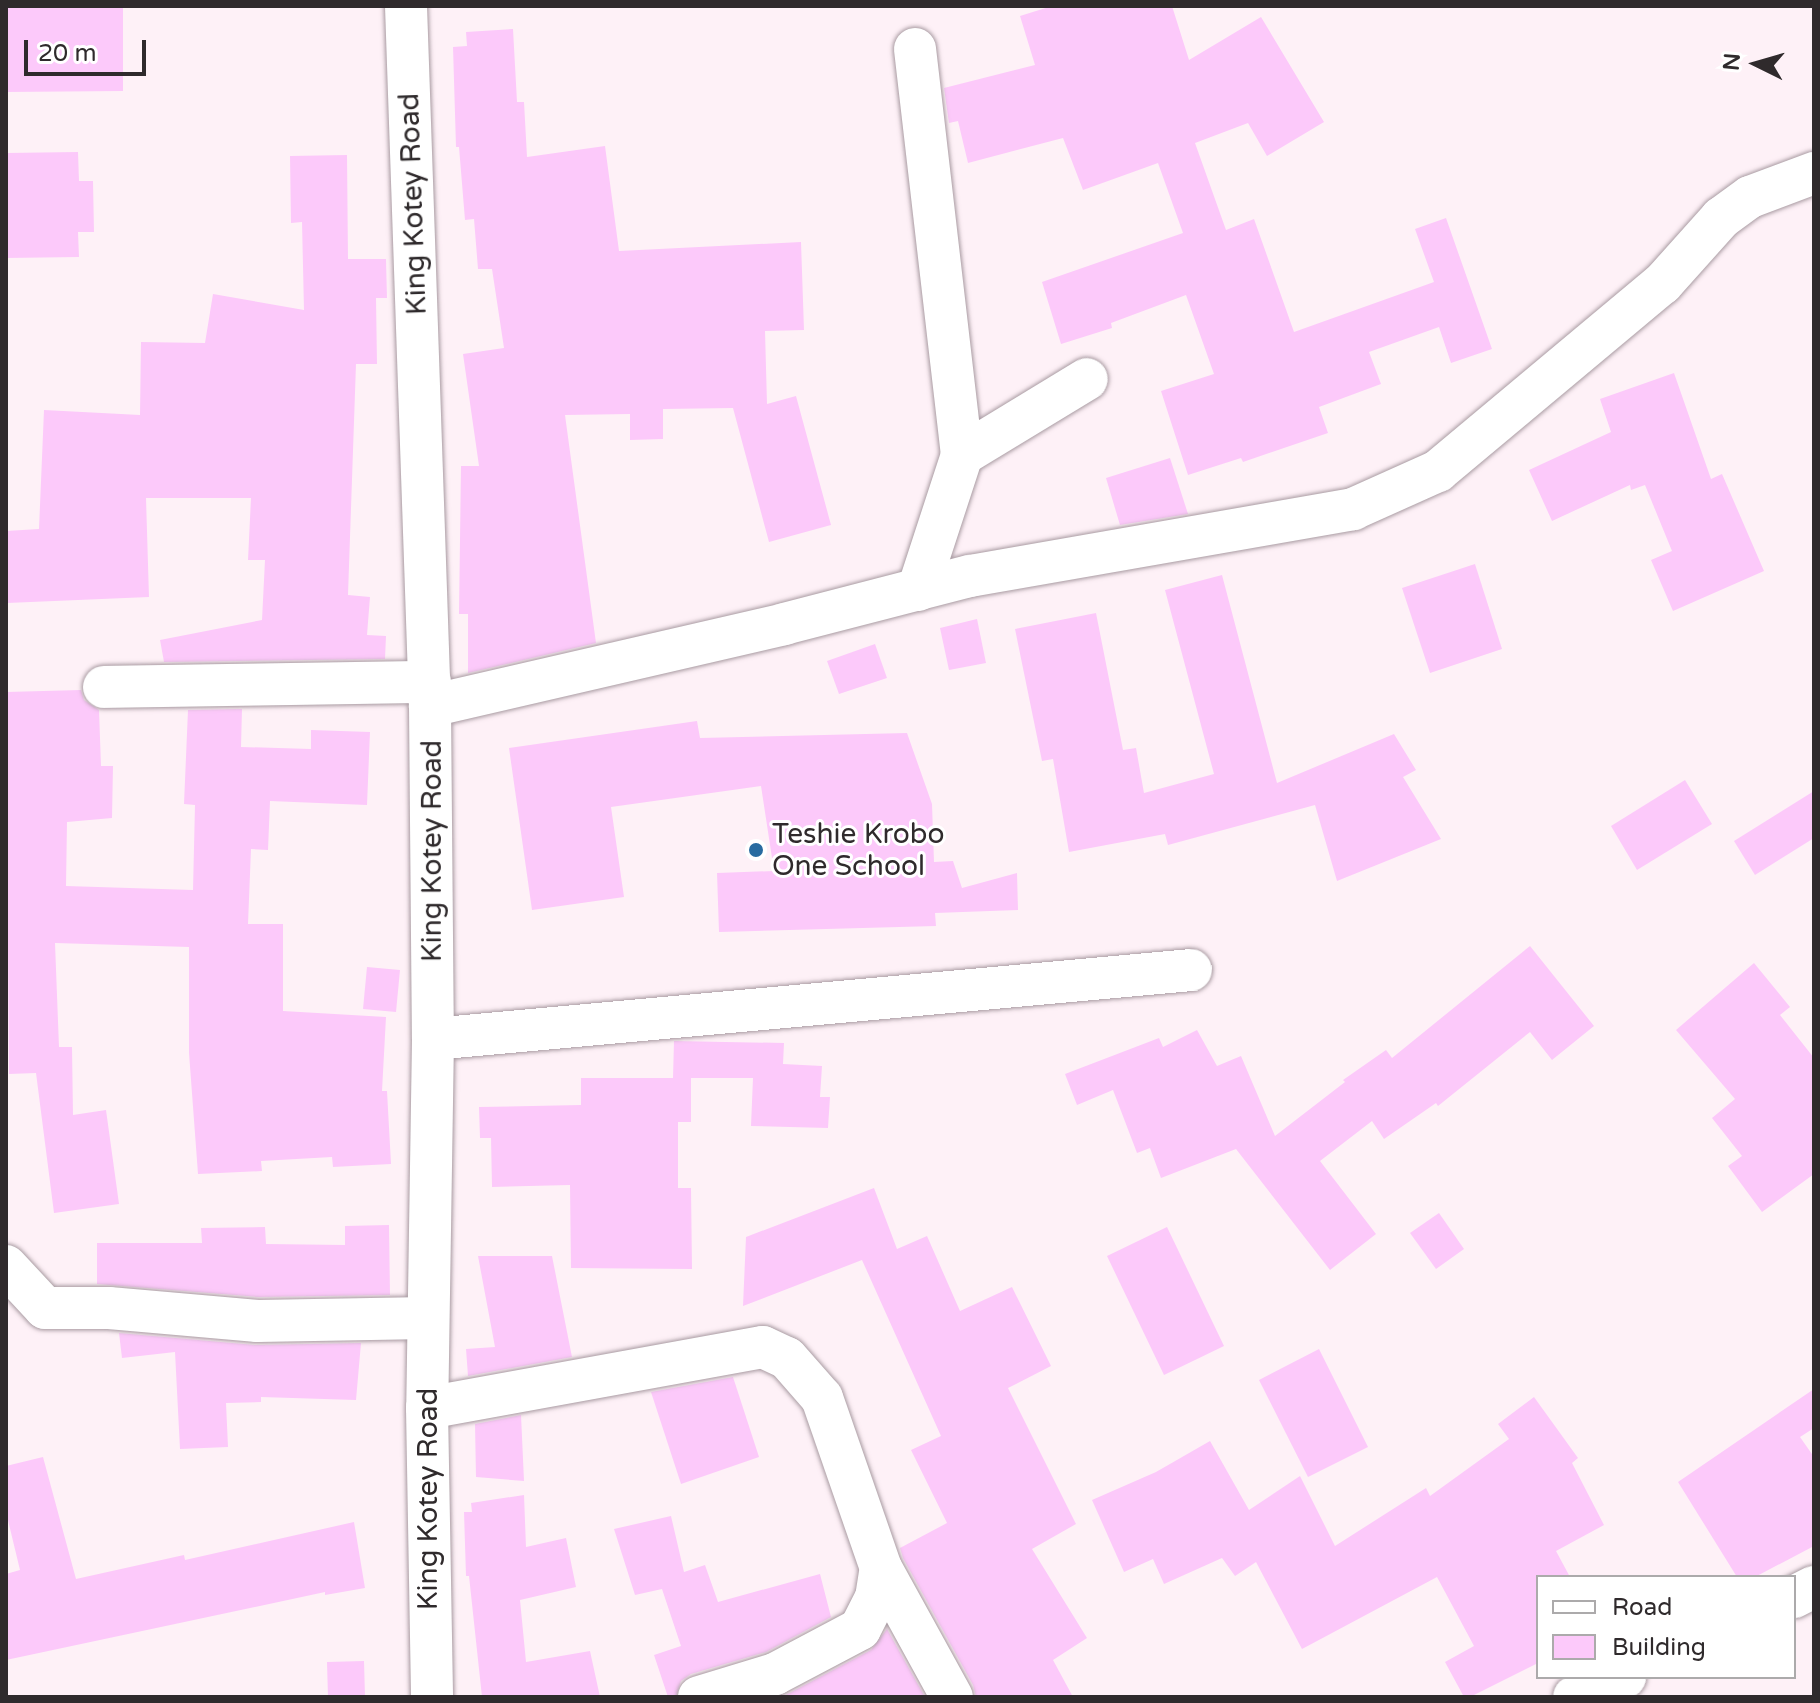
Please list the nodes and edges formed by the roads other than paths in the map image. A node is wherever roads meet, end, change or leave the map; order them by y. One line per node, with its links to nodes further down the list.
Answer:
1 (406, 6): 8 (street, King Kotey Road)
2 (915, 49): 5 (street)
3 (1814, 173): 6 (street)
4 (1087, 379): 5 (street)
5 (962, 455): 6 (street)
6 (918, 590): 8 (street)
7 (104, 687): 8 (street)
8 (430, 694): 10 (street, King Kotey Road)
9 (1191, 970): 10 (street)
10 (433, 1039): 12 (street, King Kotey Road)
11 (6, 1266): 12 (street)
12 (428, 1318): 13 (street, King Kotey Road)
13 (427, 1408): 14 (street); 18 (street, King Kotey Road)
14 (881, 1568): 19 (street); 20 (street)
15 (1814, 1587): 16 (street)
16 (1796, 1596)
17 (1620, 1679): 21 (street)
18 (432, 1697)
19 (699, 1697)
20 (952, 1697)
21 (1574, 1697)

